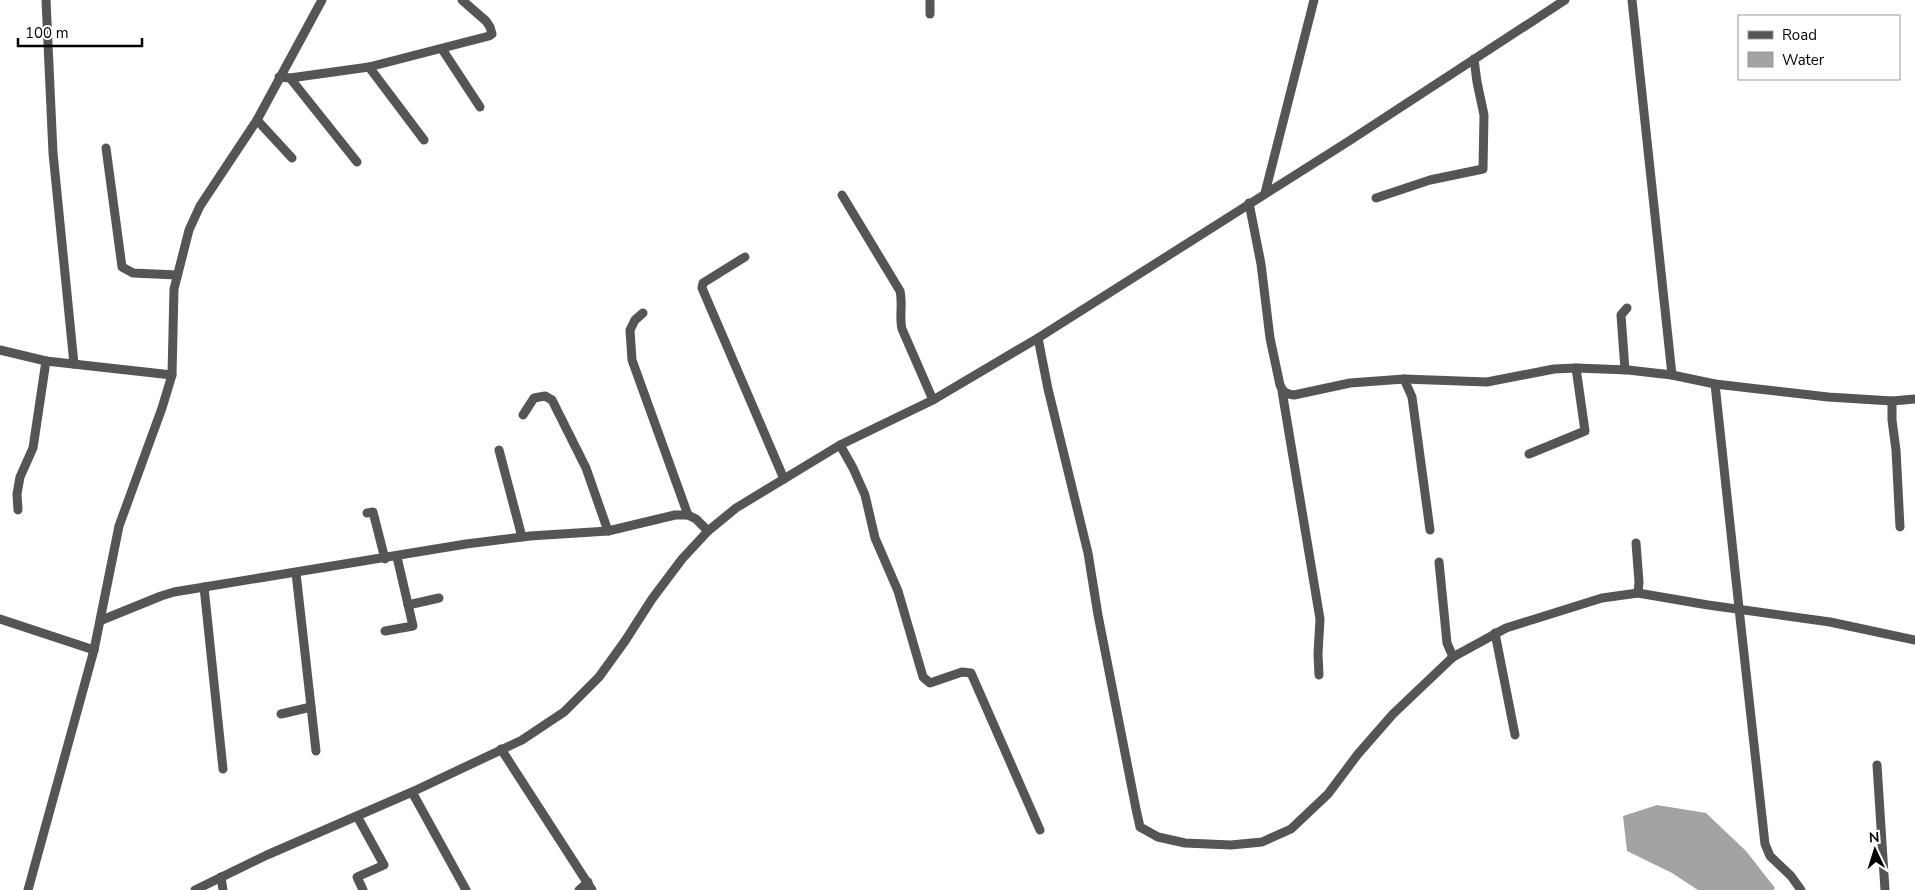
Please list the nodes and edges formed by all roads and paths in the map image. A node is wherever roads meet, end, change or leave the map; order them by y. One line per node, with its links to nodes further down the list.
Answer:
1 (46, 0): 31 (street)
2 (322, 0): 12 (street)
3 (462, 0): 9 (street)
4 (930, 0): 8 (street)
5 (1314, 0): 20 (street)
6 (1565, 0): 10 (street)
7 (1632, 0): 35 (street)
8 (930, 14)
9 (442, 49): 11 (street); 14 (street)
10 (1474, 59): 20 (street); 22 (street)
11 (368, 66): 13 (street); 16 (street)
12 (279, 77): 13 (street); 15 (street)
13 (290, 78): 19 (street)
14 (480, 107)
15 (258, 120): 18 (street); 25 (street)
16 (424, 140)
17 (106, 148): 25 (street)
18 (292, 158)
19 (357, 162)
20 (1265, 193): 23 (street)
21 (842, 195): 40 (street)
22 (1376, 198)
23 (1249, 203): 28 (street); 38 (street)
24 (745, 257): 46 (street)
25 (177, 275): 34 (street)
26 (1627, 308): 33 (street)
27 (643, 313): 49 (street)
28 (1038, 338): 40 (street); 71 (street)
29 (0, 350): 30 (street)
30 (46, 362): 31 (street); 47 (street)
31 (74, 364): 34 (street)
32 (1576, 368): 33 (street); 36 (street); 45 (street)
33 (1626, 370): 35 (street)
34 (172, 375): 66 (street)
35 (1672, 375): 37 (street)
36 (1404, 379): 38 (street); 51 (street)
37 (1715, 384): 41 (street); 64 (street)
38 (1282, 391): 72 (street)
39 (1915, 399): 41 (street)
40 (933, 400): 43 (street)
41 (1892, 401): 50 (street)
42 (523, 415): 52 (street)
43 (840, 446): 46 (street); 82 (street)
44 (499, 450): 54 (street)
45 (1529, 454)
46 (784, 479): 53 (street)
47 (18, 510)
48 (367, 513): 57 (street)
49 (688, 515): 52 (street); 53 (street)
50 (1900, 527)
51 (1430, 530)
52 (608, 531): 54 (street)
53 (708, 531): 76 (street)
54 (522, 537): 56 (street)
55 (1636, 543): 61 (street)
56 (397, 557): 57 (street); 63 (street)
57 (385, 559): 59 (street)
58 (1439, 562): 71 (street)
59 (296, 573): 60 (street); 73 (street)
60 (204, 587): 66 (street); 79 (street)
61 (1638, 593): 64 (street); 68 (street)
62 (439, 598): 63 (street)
63 (408, 605): 67 (street)
64 (1739, 609): 69 (street); 91 (street)
65 (0, 619): 70 (street)
66 (102, 620): 70 (street)
67 (385, 631)
68 (1495, 633): 71 (street); 75 (street)
69 (1915, 640)
70 (94, 650): 85 (street)
71 (1453, 657)
72 (1319, 675)
73 (311, 707): 74 (street); 77 (street)
74 (281, 714)
75 (1515, 734)
76 (501, 749): 80 (street); 84 (street)
77 (316, 751)
78 (1877, 764): 92 (street)
79 (223, 769)
80 (412, 792): 81 (street); 89 (street)
81 (357, 816): 83 (street); 88 (street)
82 (1040, 830)
83 (220, 877): 86 (street); 87 (street)
84 (590, 886): 90 (street)
85 (28, 890)
86 (195, 890)
87 (223, 890)
88 (363, 890)
89 (466, 890)
90 (579, 890)
91 (1801, 890)
92 (1885, 890)

